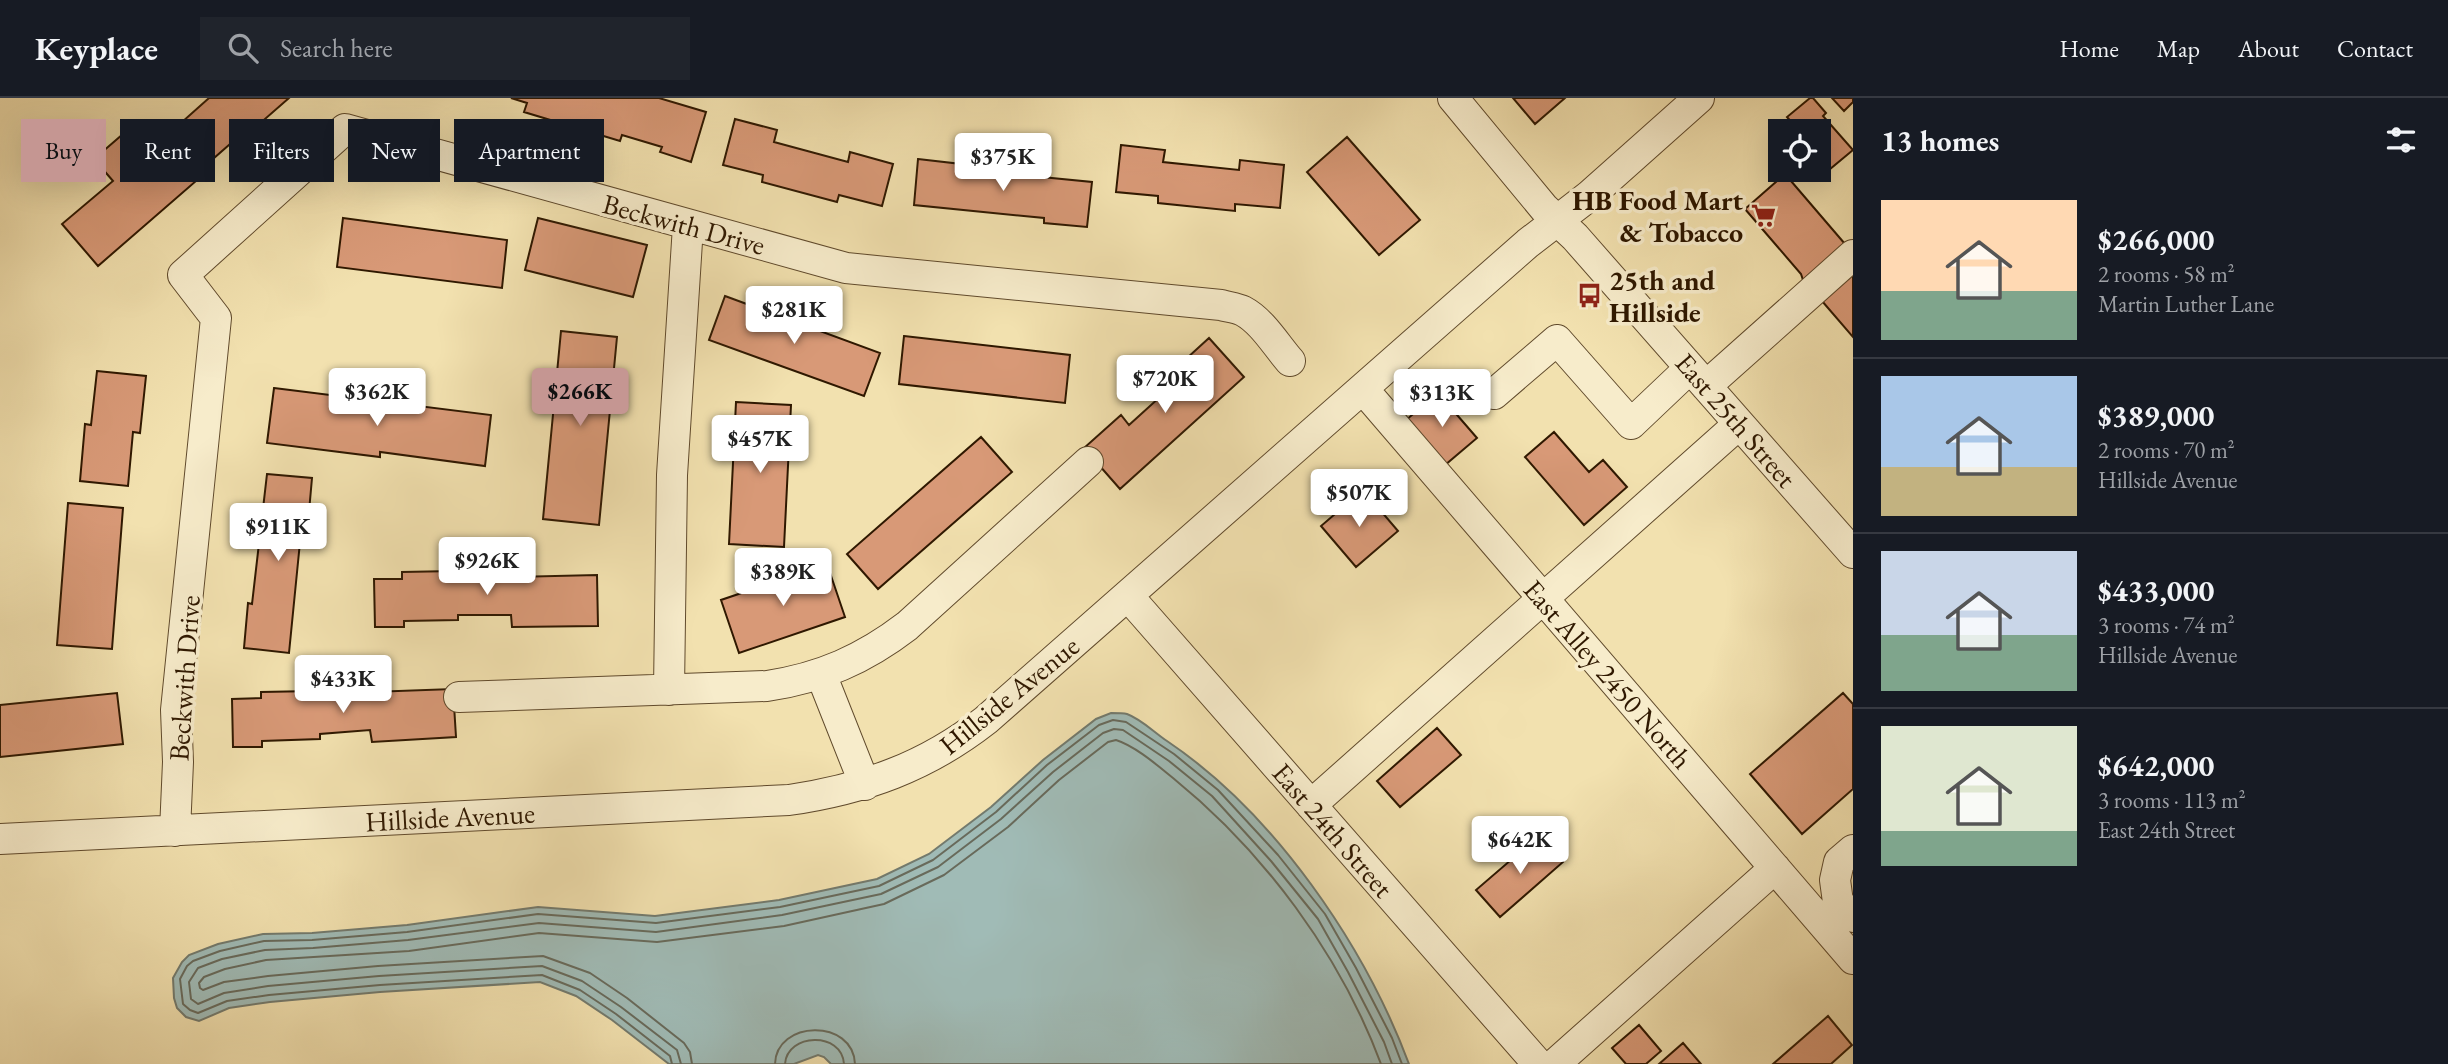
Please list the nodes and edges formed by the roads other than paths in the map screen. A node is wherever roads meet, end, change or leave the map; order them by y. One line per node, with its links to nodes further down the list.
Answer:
1 (1453, 98): 3 (street, East 25th Street)
2 (1699, 98): 3 (street, Hillside Avenue)
3 (1557, 220): 7 (street, East 25th Street); 8 (street, Hillside Avenue)
4 (688, 226): 6 (street, Beckwith Drive); 16 (street); 20 (street, Beckwith Drive)
5 (1853, 255): 7 (street)
6 (1290, 361)
7 (1698, 377): 9 (street); 10 (street, East 25th Street)
8 (1363, 389): 13 (street, Hillside Avenue); 14 (street, East Alley 2450 North)
9 (1494, 394)
10 (1739, 424): 12 (street, East 25th Street); 14 (street)
11 (1088, 462): 15 (street)
12 (1853, 553)
13 (1128, 596): 18 (street, Hillside Avenue); 19 (street, East 24th Street)
14 (1543, 599): 19 (street); 23 (street, East Alley 2450 North)
15 (821, 674): 16 (street); 18 (street)
16 (669, 690): 17 (street)
17 (459, 697)
18 (865, 785): 20 (street, Hillside Avenue)
19 (1311, 805): 26 (street, East 24th Street)
20 (175, 831): 21 (street, Hillside Avenue)
21 (0, 839)
22 (1853, 850): 24 (street)
23 (1775, 868): 25 (street, East Alley 2450 North); 27 (street)
24 (1853, 917)
25 (1853, 959)
26 (1538, 1064)
27 (1555, 1064)

